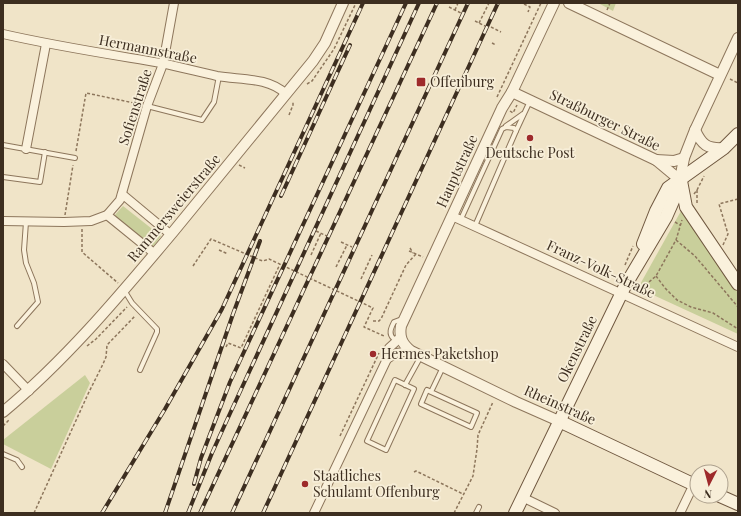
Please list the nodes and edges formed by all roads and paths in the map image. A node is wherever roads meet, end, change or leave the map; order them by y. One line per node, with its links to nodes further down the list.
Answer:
1 (174, 3): 27 (street, Sofienstraße)
2 (343, 3): 31 (street, Rammersweierstraße)
3 (458, 3): 11 (path)
4 (489, 3): 18 (path)
5 (541, 3): 16 (path)
6 (554, 3): 30 (street, Hauptstraße)
7 (569, 3): 28 (street)
8 (610, 3): 12 (path)
9 (524, 4): 13 (path)
10 (449, 8): 11 (path)
11 (455, 10): 14 (path)
12 (607, 10)
13 (528, 12)
14 (461, 13)
15 (531, 13): 16 (path)
16 (535, 15): 32 (path)
17 (475, 21): 18 (path)
18 (479, 23): 19 (path)
19 (485, 26)
20 (492, 28): 21 (path)
21 (501, 32)
22 (3, 34): 25 (street, Hermannstraße)
23 (738, 38): 28 (street)
24 (492, 43): 26 (path)
25 (46, 44): 27 (street, Hermannstraße); 42 (street)
26 (494, 46)
27 (163, 64): 29 (street, Hermannstraße); 34 (street, Sofienstraße)
28 (720, 75): 37 (street)
29 (219, 76): 31 (street, Hermannstraße); 34 (lane)
30 (512, 92): 33 (street, Straßburger Straße); 57 (street, Hauptstraße)
31 (286, 94): 65 (street, Rammersweierstraße)
32 (497, 97)
33 (530, 101): 35 (lane); 46 (street, Straßburger Straße)
34 (147, 106): 44 (path); 52 (street, Sofienstraße)
35 (524, 114): 36 (lane); 38 (lane)
36 (502, 129): 38 (lane); 57 (lane)
37 (695, 130): 41 (street); 45 (street)
38 (516, 131): 62 (lane)
39 (738, 134): 41 (main road, Okenstraße)
40 (3, 145): 42 (lane)
41 (724, 148): 51 (main road, Okenstraße)
42 (26, 149): 43 (lane)
43 (45, 152): 44 (lane); 50 (lane)
44 (74, 158): 60 (path)
45 (684, 158): 46 (street); 51 (street)
46 (656, 160): 51 (street, Straßburger Straße)
47 (239, 165): 48 (path)
48 (245, 168)
49 (704, 176): 55 (path)
50 (3, 177)
51 (680, 180): 54 (main road, Okenstraße); 55 (main road)
52 (122, 194): 56 (street, Sofienstraße); 65 (street)
53 (738, 199): 78 (path)
54 (666, 202): 55 (main road); 86 (main road, Okenstraße)
55 (691, 209): 67 (path); 78 (main road)
56 (108, 215): 61 (street); 74 (street)
57 (457, 217): 62 (street, Franz-Volk-Straße); 95 (street, Hauptstraße)
58 (3, 221): 59 (street)
59 (26, 222): 60 (street); 92 (lane)
60 (64, 222): 61 (street)
61 (82, 222): 87 (path)
62 (476, 226): 86 (street, Franz-Volk-Straße)
63 (316, 231): 64 (path)
64 (321, 233): 66 (path); 76 (path)
65 (170, 234): 74 (street, Rammersweierstraße)
66 (327, 236)
67 (676, 240): 83 (path); 89 (path)
68 (342, 242): 69 (path)
69 (347, 245): 70 (path); 82 (path)
70 (352, 248)
71 (219, 250): 75 (path)
72 (410, 250): 73 (path)
73 (414, 253): 79 (path); 91 (path)
74 (155, 254): 87 (street, Rammersweierstraße)
75 (228, 254)
76 (311, 255)
77 (372, 255): 84 (path)
78 (719, 256): 85 (main road)
79 (424, 257)
80 (280, 264): 81 (path); 94 (path); 96 (path)
81 (193, 266)
82 (336, 267)
83 (656, 276): 88 (path); 93 (path)
84 (361, 278)
85 (738, 284)
86 (623, 289): 97 (street, Franz-Volk-Straße); 110 (main road, Okenstraße)
87 (124, 290): 90 (lane); 106 (street, Rammersweierstraße)
88 (641, 292)
89 (738, 307)
90 (140, 312): 104 (lane); 120 (path)
91 (373, 321)
92 (17, 326)
93 (738, 329)
94 (386, 337)
95 (400, 338): 98 (street); 101 (street)
96 (226, 347)
97 (738, 347)
98 (411, 351): 100 (street, Rheinstraße); 101 (street)
99 (380, 352): 111 (path)
100 (420, 356): 103 (street, Rheinstraße); 105 (lane)
101 (387, 359): 121 (street)
102 (3, 364): 106 (street)
103 (443, 367): 107 (lane); 108 (street, Rheinstraße)
104 (140, 370)
105 (405, 385): 105 (lane)
106 (29, 391): 109 (street, Rammersweierstraße)
107 (431, 392): 107 (lane)
108 (497, 393): 110 (street, Rheinstraße); 116 (path)
109 (3, 412)
110 (559, 421): 115 (main road, Rheinstraße); 118 (main road, Okenstraße)
111 (340, 436)
112 (3, 454): 113 (lane)
113 (22, 467)
114 (414, 472): 116 (path)
115 (689, 482)
116 (464, 494): 122 (path)
117 (689, 496): 126 (street)
118 (522, 497): 124 (main road, Okenstraße); 125 (street)
119 (480, 507): 123 (lane)
120 (34, 513)
121 (314, 513)
122 (454, 513)
123 (476, 513)
124 (515, 513)
125 (554, 513)
126 (680, 513)

